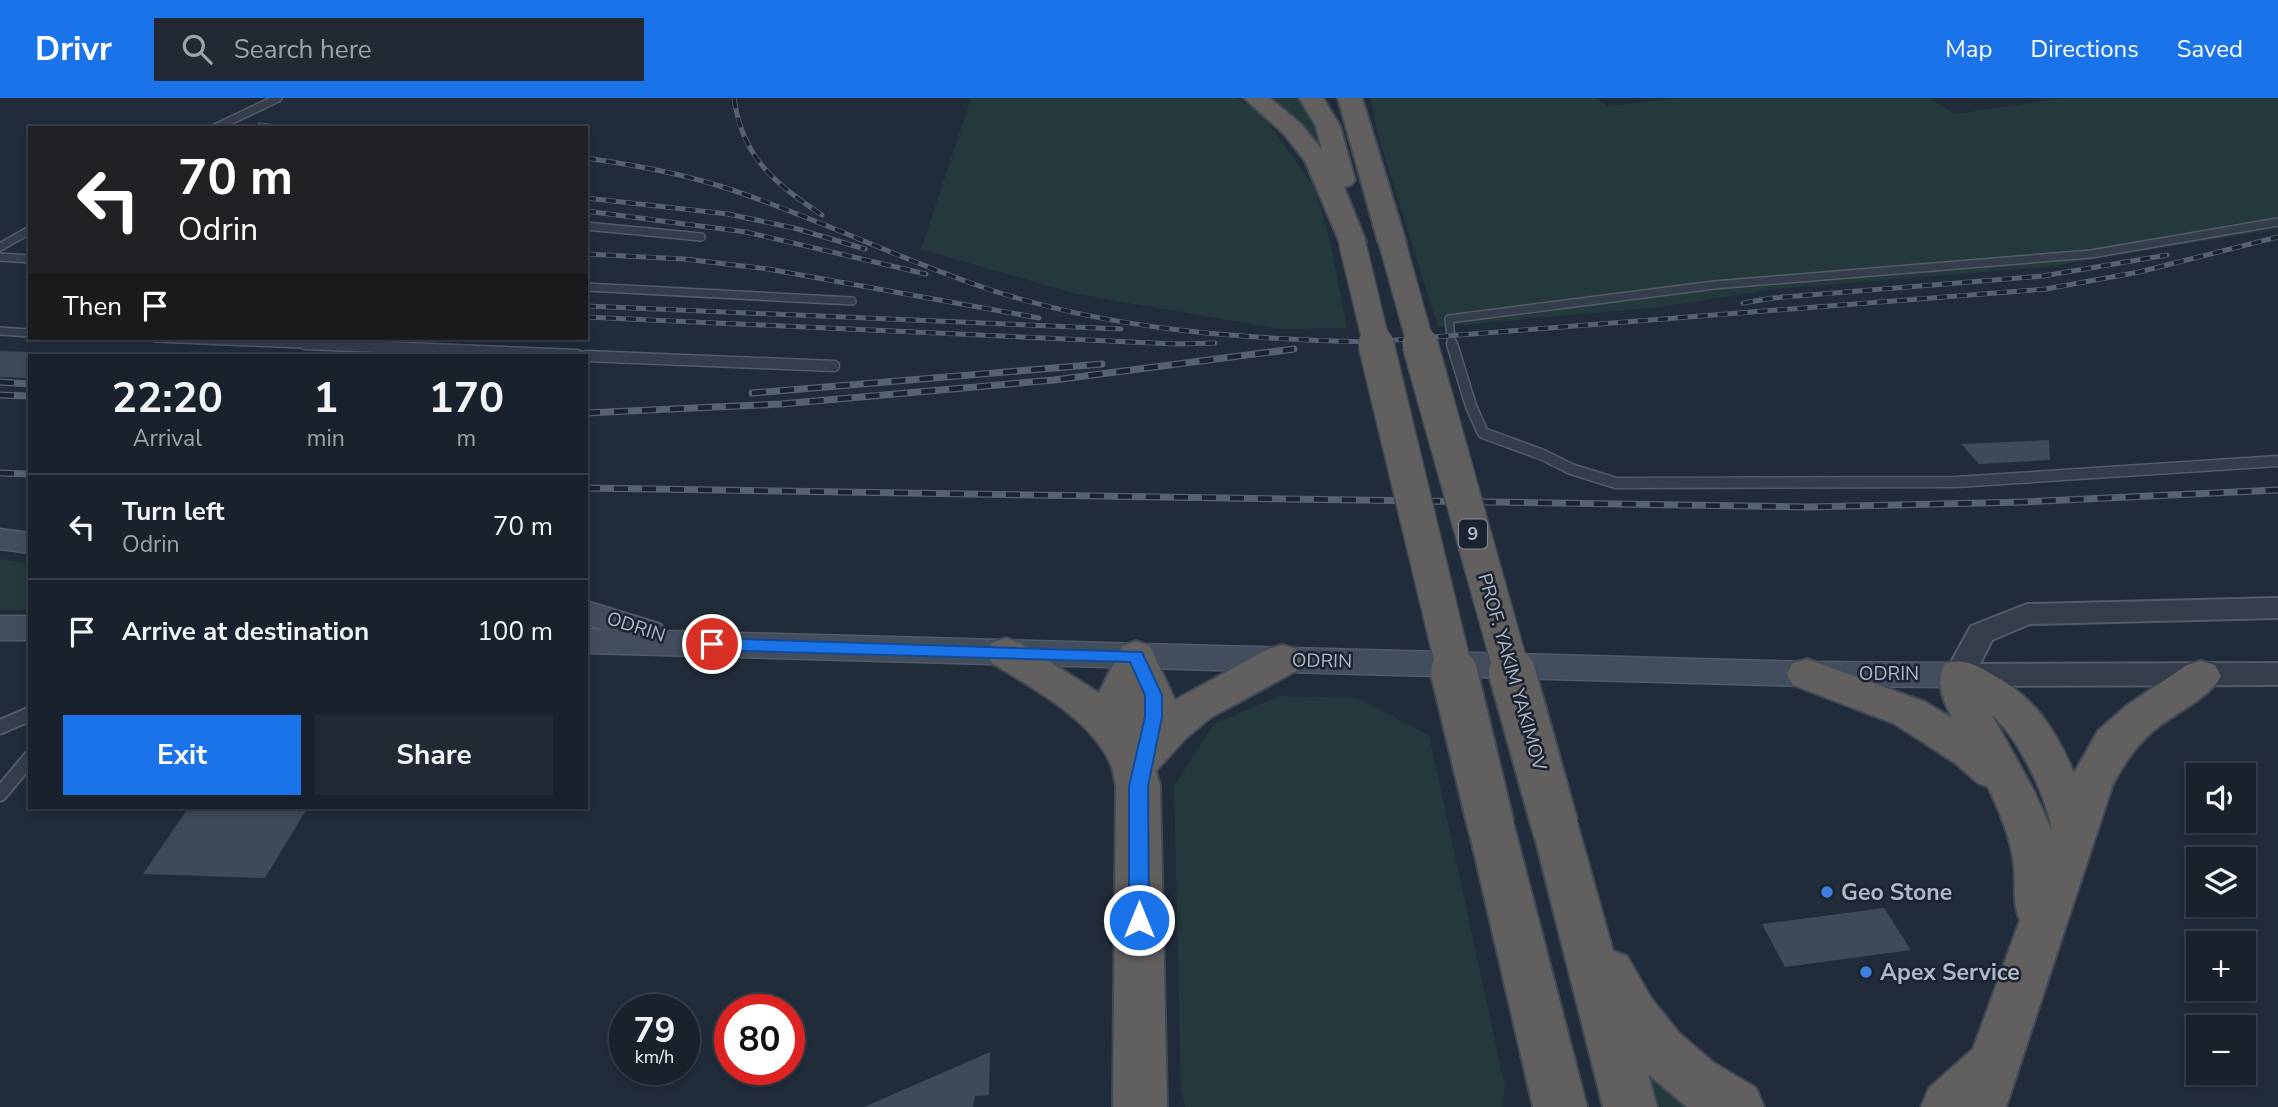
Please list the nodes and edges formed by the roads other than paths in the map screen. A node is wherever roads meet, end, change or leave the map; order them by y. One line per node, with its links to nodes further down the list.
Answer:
1 (278, 98): 5 (lane)
2 (1256, 98): 10 (highway)
3 (1311, 98): 10 (highway)
4 (1356, 104): 45 (highway, PROF. YAKIM YAKIMOV / 9, bridge)
5 (219, 126)
6 (2278, 222): 22 (lane)
7 (588, 226): 9 (lane)
8 (28, 231): 11 (lane)
9 (701, 237)
10 (1352, 242): 48 (highway, bridge)
11 (0, 247)
12 (0, 257): 13 (lane)
13 (28, 259)
14 (588, 287): 15 (lane)
15 (852, 301)
16 (0, 331): 17 (lane)
17 (28, 332)
18 (206, 340): 19 (lane)
19 (552, 354)
20 (588, 356): 21 (lane)
21 (834, 366)
22 (2278, 461)
23 (0, 540): 24 (main road)
24 (28, 542)
25 (2278, 608): 36 (street)
26 (588, 612): 30 (main road, ODRIN)
27 (0, 628): 28 (main road)
28 (28, 628)
29 (588, 641): 30 (main road, ODRIN)
30 (685, 643): 31 (main road, ODRIN)
31 (1006, 653): 32 (main road, ODRIN); 41 (highway)
32 (1136, 656): 33 (main road, ODRIN); 41 (highway)
33 (1282, 660): 34 (main road, ODRIN); 41 (highway)
34 (1807, 674): 36 (main road, ODRIN); 42 (highway)
35 (2278, 674): 37 (street, ODRIN)
36 (1959, 675): 37 (street, ODRIN); 42 (highway); 44 (highway)
37 (2201, 676): 44 (highway)
38 (28, 715): 39 (lane)
39 (0, 727)
40 (28, 760): 43 (lane)
41 (1139, 766): 49 (highway)
42 (2007, 783): 46 (highway)
43 (0, 794)
44 (2076, 829): 46 (highway)
45 (1575, 901): 50 (highway, PROF. YAKIM YAKIMOV / 9); 51 (highway)
46 (2037, 940): 47 (highway)
47 (1985, 1088): 52 (highway)
48 (1552, 1096)
49 (1140, 1107)
50 (1630, 1107)
51 (1737, 1107)
52 (1948, 1107)

